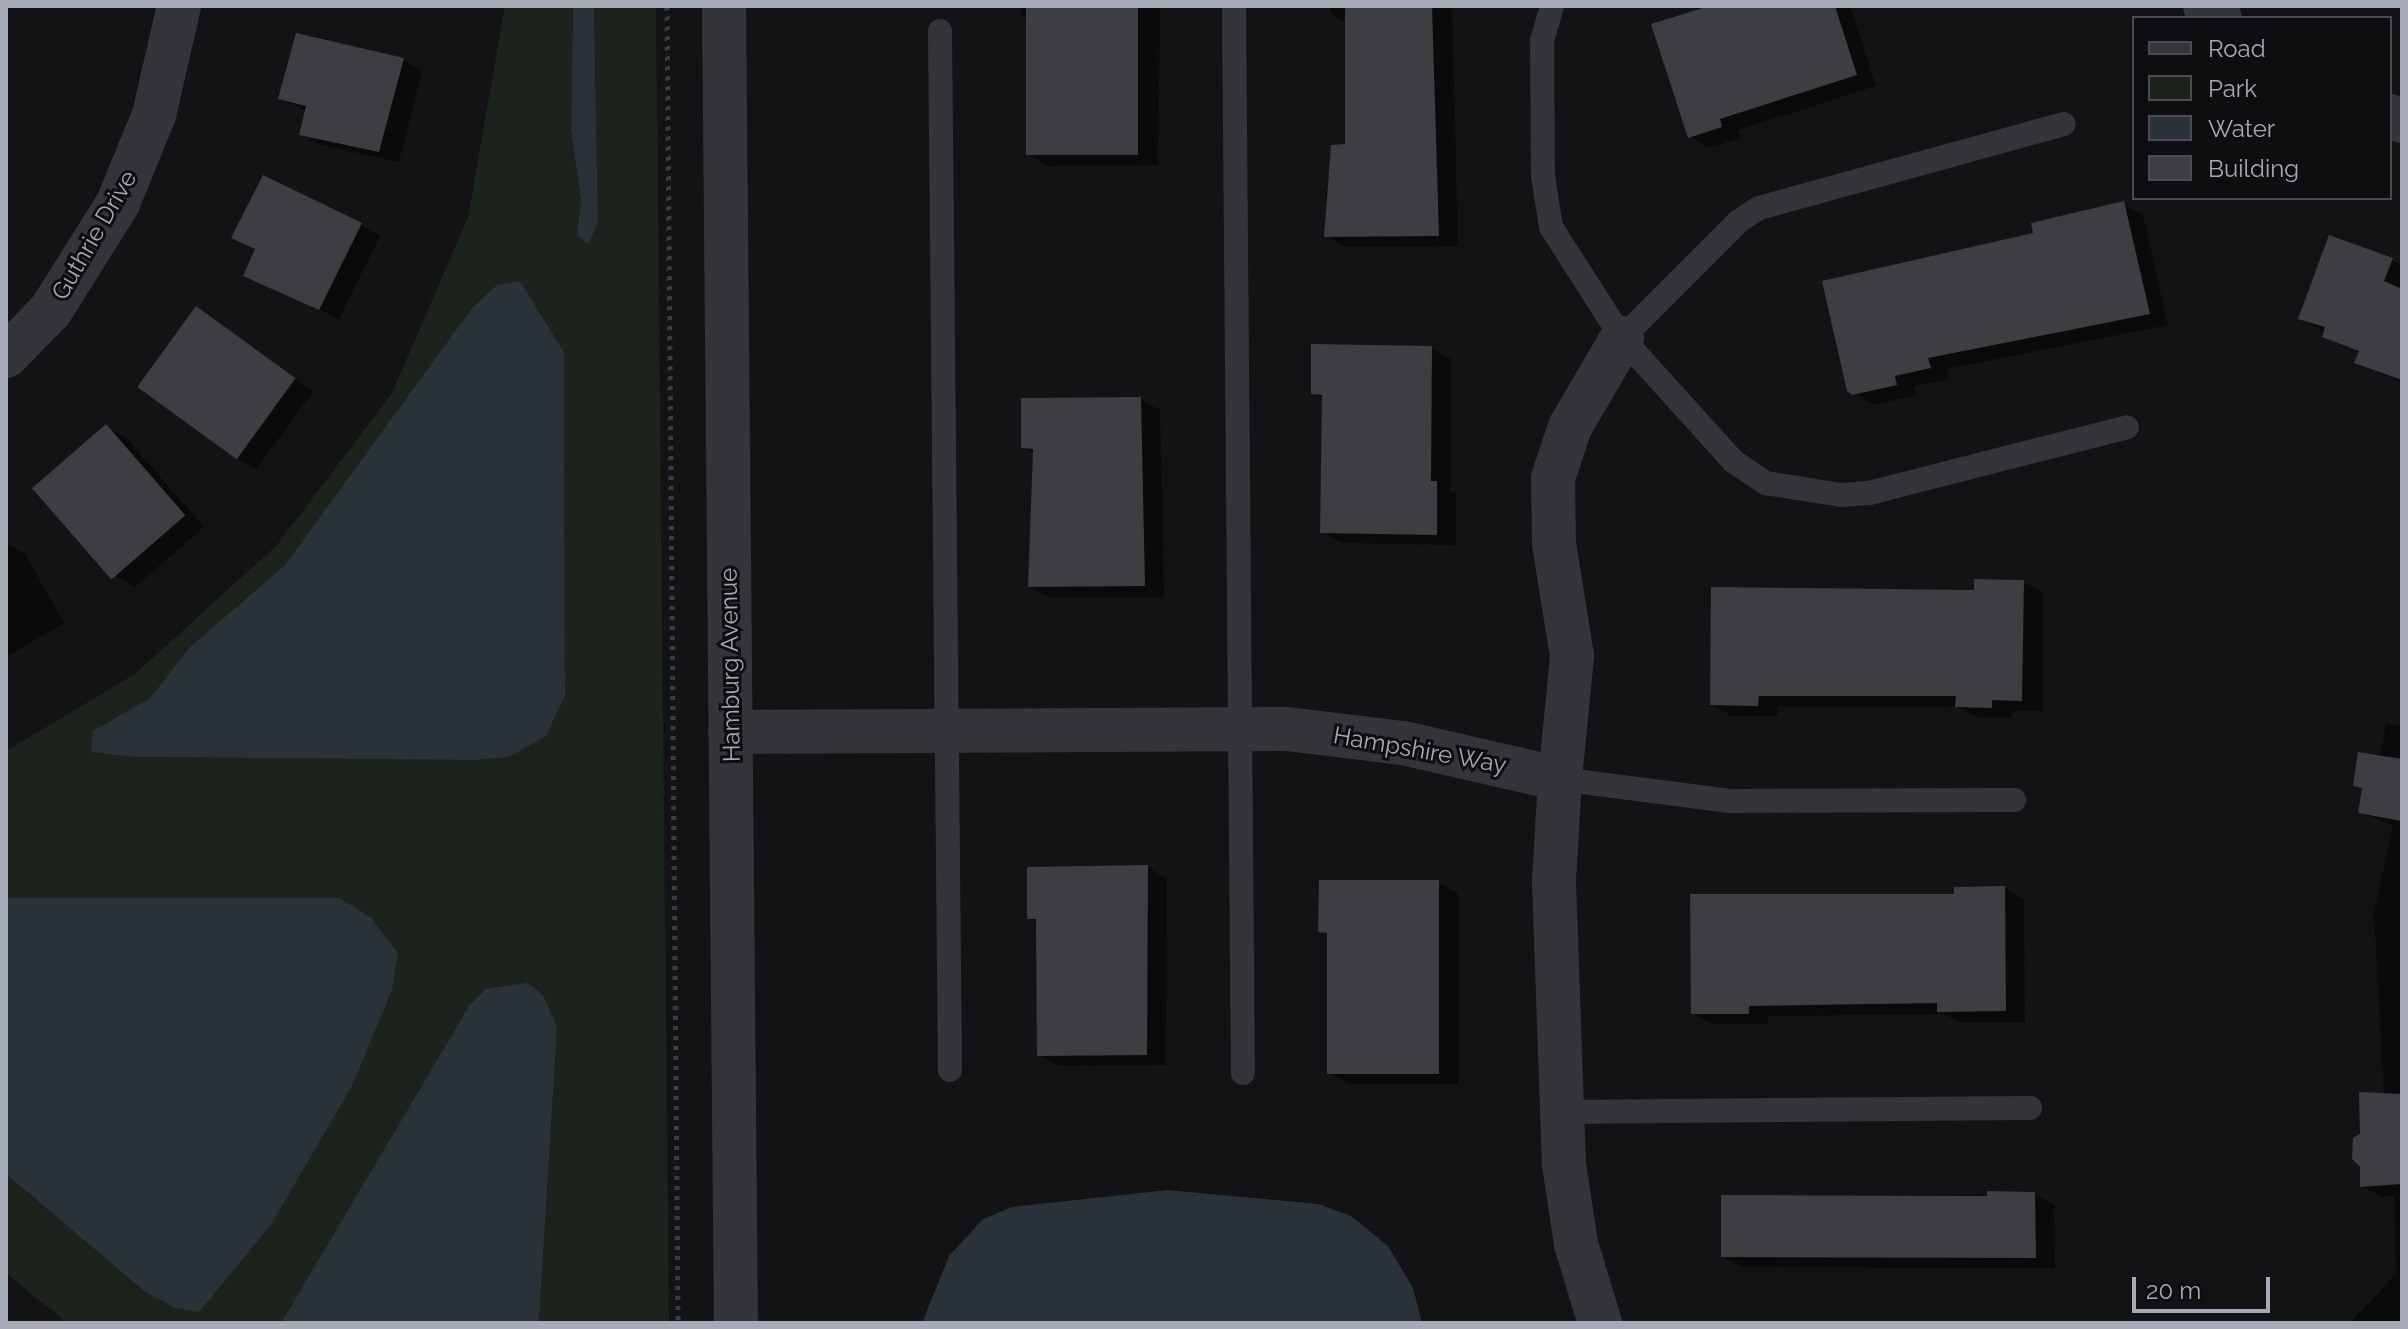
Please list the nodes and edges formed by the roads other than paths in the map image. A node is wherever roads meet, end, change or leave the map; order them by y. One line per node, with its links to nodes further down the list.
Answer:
1 (179, 6): 8 (street, Guthrie Drive)
2 (724, 6): 11 (street, Hamburg Avenue)
3 (1234, 6): 10 (lane)
4 (1552, 6): 7 (lane)
5 (940, 31): 12 (lane)
6 (2064, 124): 7 (lane)
7 (1622, 338): 9 (lane); 13 (street)
8 (6, 356)
9 (2127, 427)
10 (1240, 729): 12 (street, Hampshire Way); 13 (street, Hampshire Way); 16 (lane)
11 (730, 732): 12 (street, Hampshire Way); 19 (street, Hamburg Avenue)
12 (947, 732): 15 (lane)
13 (1560, 779): 14 (lane); 18 (street)
14 (2014, 800)
15 (950, 1070)
16 (1243, 1073)
17 (2030, 1108): 18 (lane)
18 (1561, 1112): 20 (street)
19 (736, 1323)
20 (1600, 1323)

